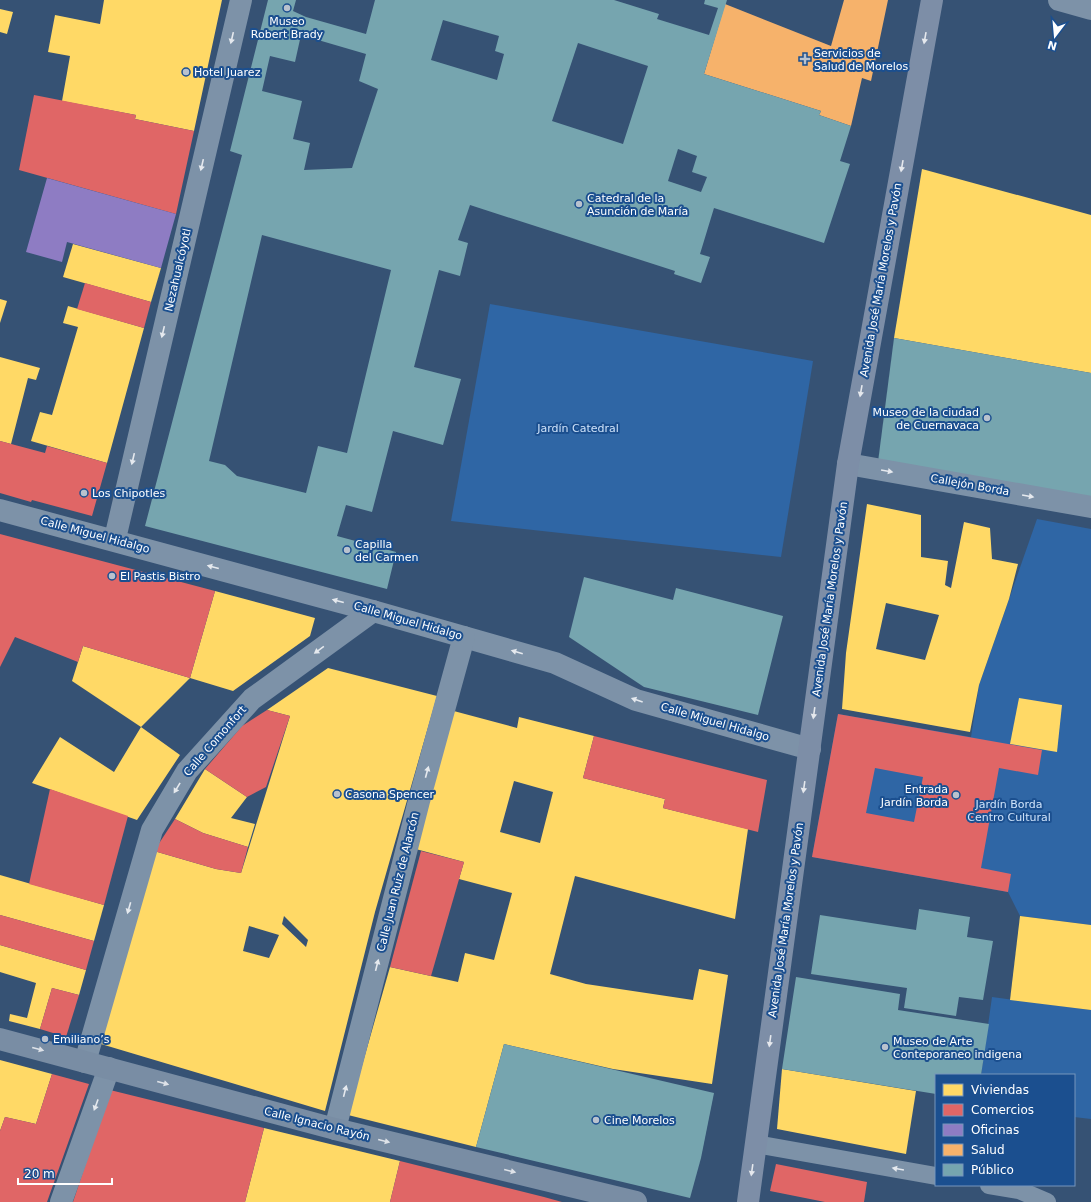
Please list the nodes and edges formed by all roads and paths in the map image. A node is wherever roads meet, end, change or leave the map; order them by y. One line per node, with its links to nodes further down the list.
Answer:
1 (241, 0): 8 (street, Nezahualcóyotl, one-way to 8)
2 (932, 0): 5 (main road, Avenida José María Morelos y Pavón, one-way to 5)
3 (1059, 0): 4 (street)
4 (1091, 8)
5 (848, 464): 6 (street, Callejón Borda, one-way to 6); 11 (main road, Avenida José María Morelos y Pavón, one-way to 11)
6 (1091, 507)
7 (0, 510): 8 (street, Calle Miguel Hidalgo)
8 (113, 540): 9 (street, Calle Miguel Hidalgo, one-way to 8)
9 (373, 610): 10 (street, Calle Miguel Hidalgo); 13 (street, Calle Comonfort, one-way to 13)
10 (464, 637): 11 (street, Calle Miguel Hidalgo, one-way to 10); 15 (street, Calle Juan Ruiz de Alarcón, one-way to 10)
11 (810, 749): 16 (main road, Avenida José María Morelos y Pavón, one-way to 16)
12 (0, 1039): 13 (street, Calle Ignacio Rayón, one-way to 13)
13 (85, 1062): 14 (street, Calle Ignacio Rayón)
14 (109, 1068): 15 (street, Calle Ignacio Rayón, one-way to 15); 20 (street, one-way to 20)
15 (335, 1129): 21 (street, Calle Ignacio Rayón, one-way to 21)
16 (756, 1144): 17 (lane, one-way to 16); 19 (main road, Avenida José María Morelos y Pavón, one-way to 19)
17 (935, 1176)
18 (995, 1186): 22 (lane)
19 (752, 1201)
20 (61, 1202)
21 (636, 1202)
22 (1047, 1202)

